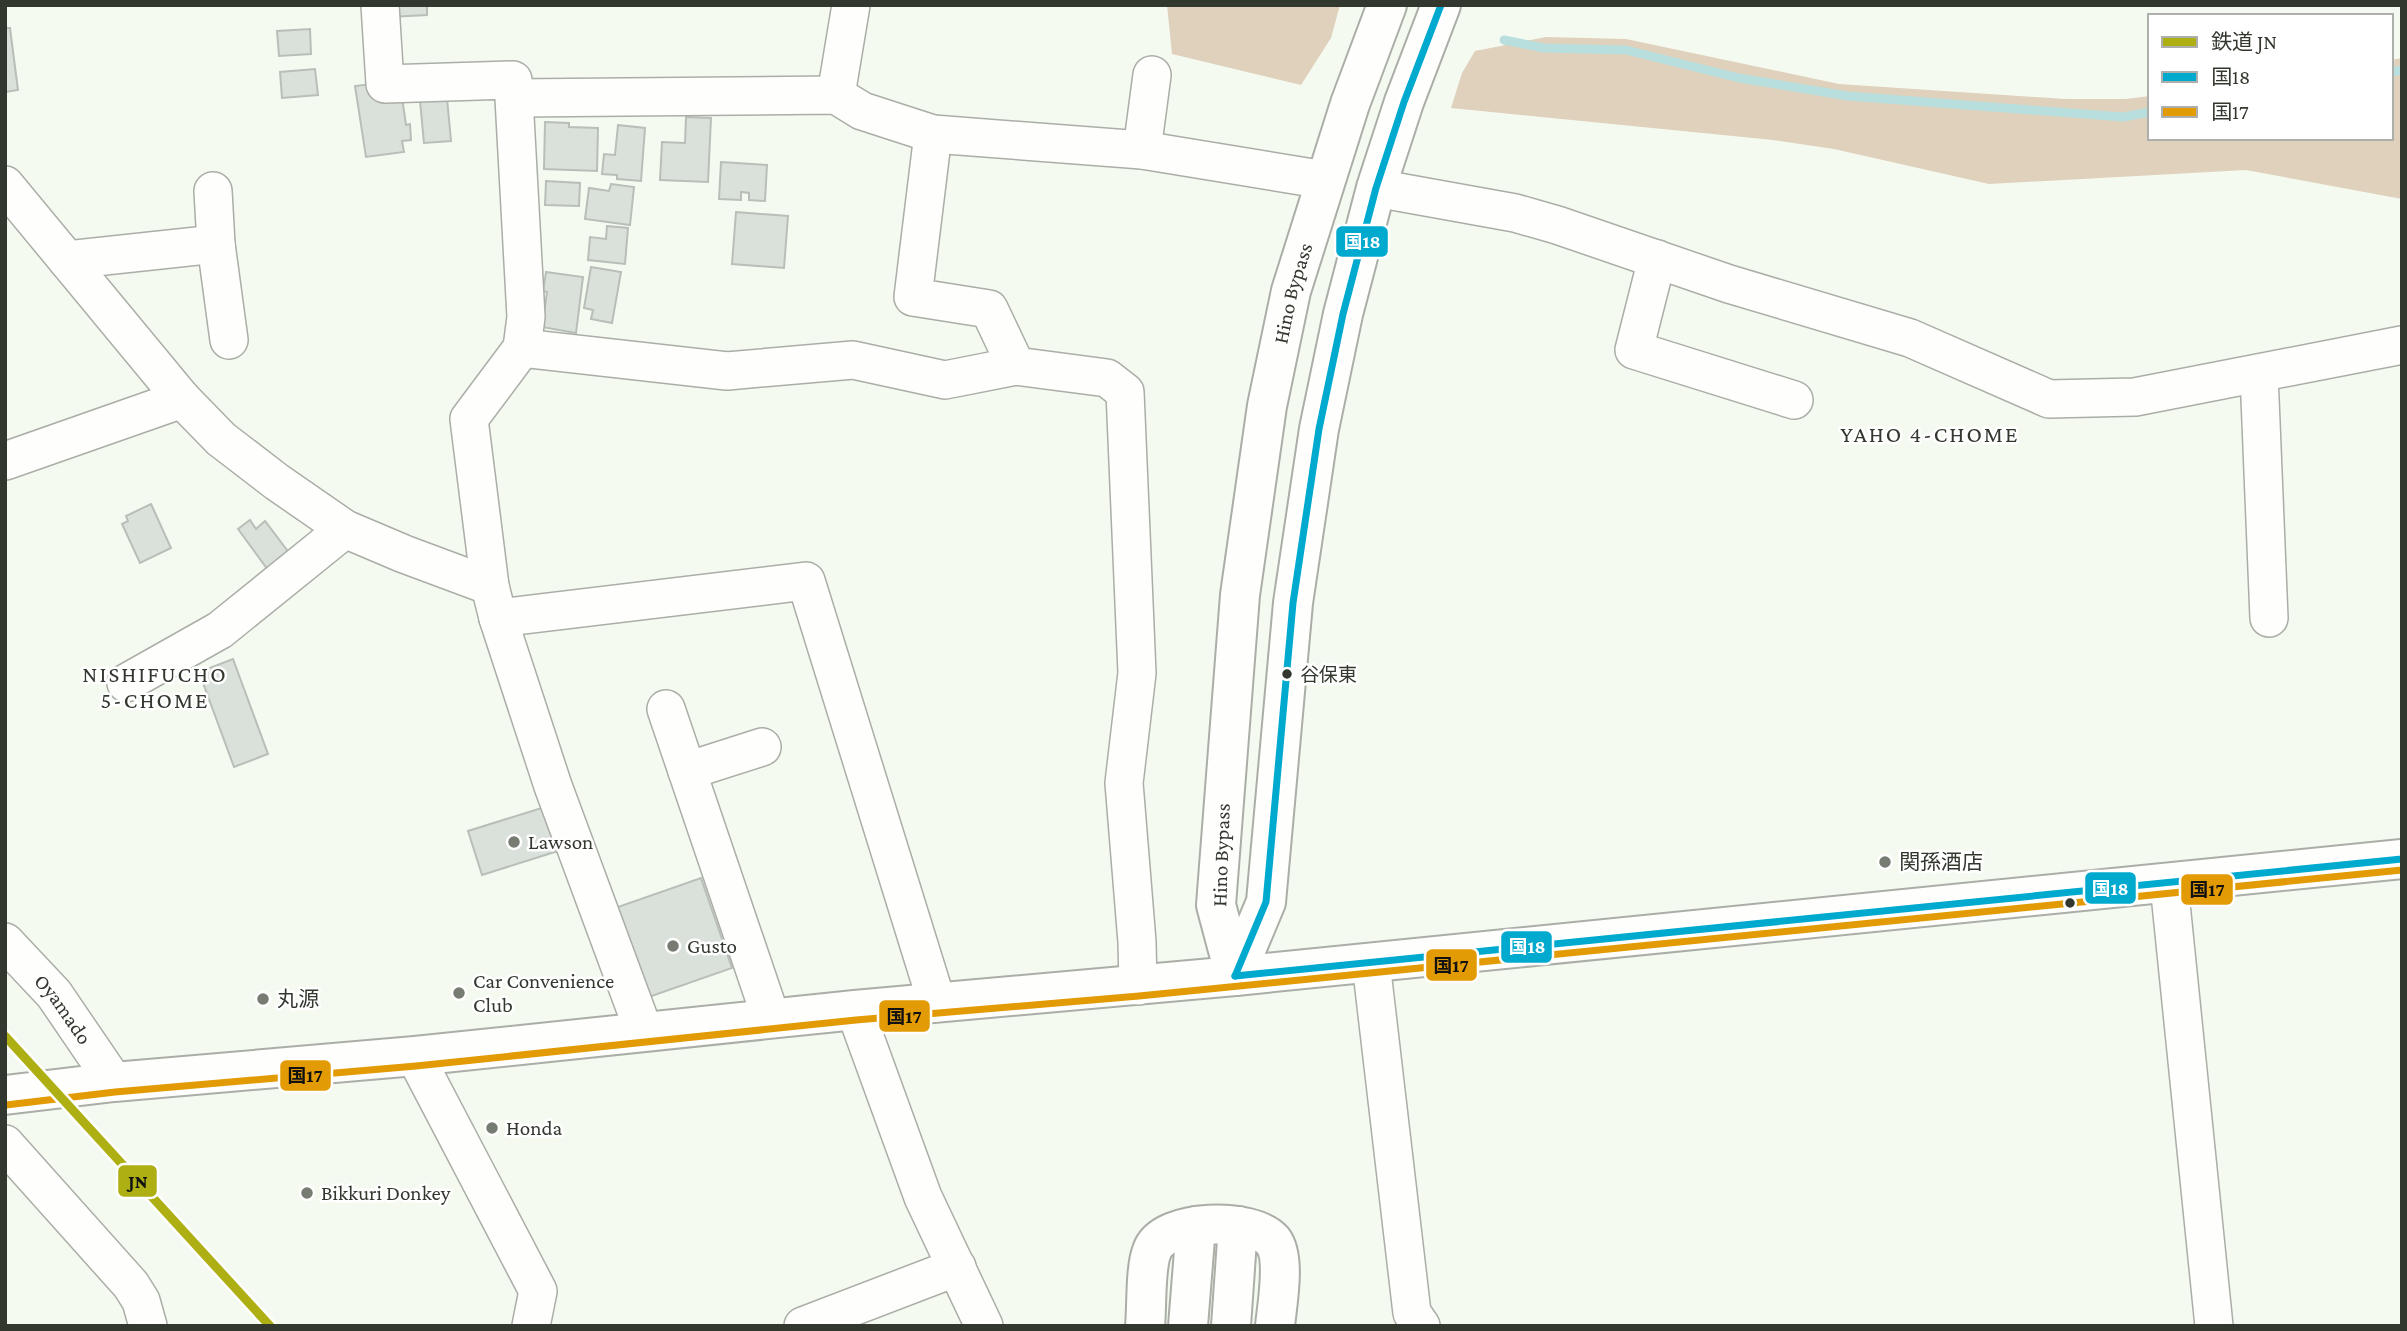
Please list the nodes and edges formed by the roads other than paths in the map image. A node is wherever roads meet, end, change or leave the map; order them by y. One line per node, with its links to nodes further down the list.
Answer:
1 (380, 5): 7 (street)
2 (851, 5): 6 (street)
3 (1387, 5): 10 (main road, Hino Bypass)
4 (1441, 5): 12 (main road, Hino Bypass)
5 (1152, 75): 9 (street)
6 (836, 95): 7 (street); 8 (street)
7 (515, 98): 19 (street)
8 (933, 134): 9 (street); 20 (street)
9 (1143, 150): 10 (street)
10 (1325, 180): 36 (main road, Hino Bypass)
11 (5, 185): 16 (street)
12 (1376, 188): 15 (street); 36 (main road, Hino Bypass)
13 (213, 191): 14 (street)
14 (216, 244): 16 (street); 17 (street)
15 (1657, 259): 21 (street); 23 (street)
16 (67, 260): 22 (street)
17 (229, 340)
18 (2402, 345): 21 (street)
19 (522, 348): 20 (street); 26 (street)
20 (1016, 366): 37 (street)
21 (2259, 374): 27 (street)
22 (182, 399): 24 (street); 25 (street)
23 (1794, 400)
24 (5, 461)
25 (345, 529): 26 (street); 28 (street)
26 (494, 602): 38 (street); 41 (street)
27 (2269, 618)
28 (126, 683)
29 (666, 709): 31 (street)
30 (762, 747): 31 (street)
31 (687, 771): 40 (street)
32 (2402, 859): 33 (main road)
33 (2169, 884): 35 (main road); 58 (street)
34 (5, 942): 43 (street, Oyamado)
35 (1371, 962): 36 (main road); 57 (street)
36 (1235, 976): 37 (main road)
37 (1138, 986): 38 (main road)
38 (937, 1003): 39 (main road)
39 (855, 1010): 40 (main road); 48 (street)
40 (771, 1018): 41 (main road)
41 (644, 1032): 42 (main road)
42 (415, 1056): 43 (main road); 50 (street)
43 (101, 1083): 44 (main road)
44 (5, 1095)
45 (5, 1144): 49 (street)
46 (1196, 1226): 47 (main road); 53 (main road); 54 (main road)
47 (1238, 1226): 55 (main road); 56 (main road)
48 (957, 1267): 51 (street); 52 (street)
49 (148, 1326)
50 (531, 1326)
51 (803, 1326)
52 (984, 1326)
53 (1145, 1326)
54 (1188, 1326)
55 (1231, 1326)
56 (1275, 1326)
57 (1421, 1326)
58 (2214, 1326)

